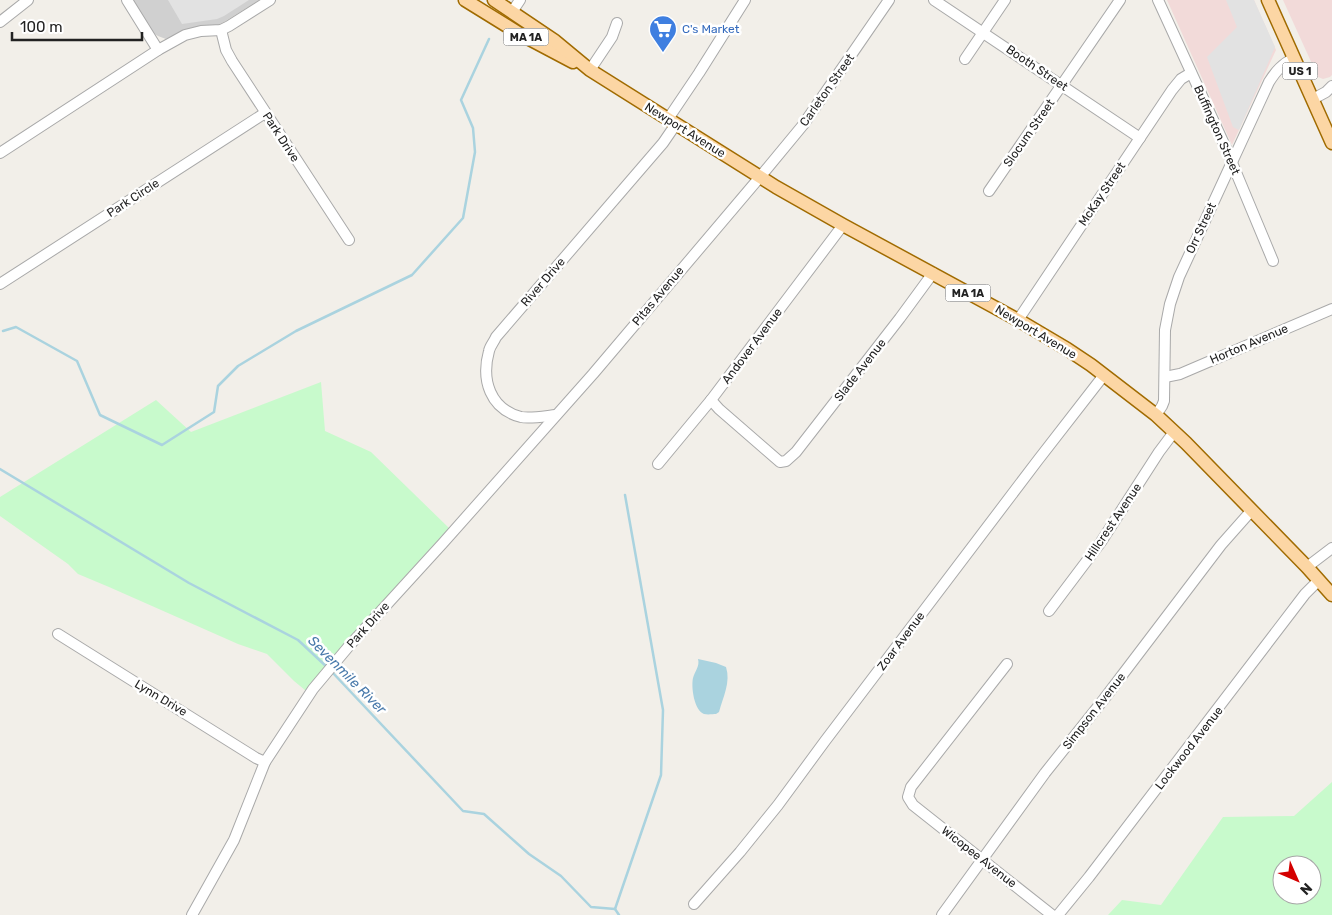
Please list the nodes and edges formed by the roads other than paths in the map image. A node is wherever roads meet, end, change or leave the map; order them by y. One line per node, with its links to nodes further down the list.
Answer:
1 (28, 0): 15 (street)
2 (127, 0): 19 (street)
3 (270, 0): 17 (street)
4 (465, 0): 22 (main road, Newport Avenue / MA 1A)
5 (494, 0): 14 (main road, Newport Avenue / MA 1A)
6 (520, 0): 14 (street)
7 (745, 0): 28 (street, River Drive)
8 (889, 0): 33 (street, Carleton Street)
9 (934, 0): 18 (street, Booth Street)
10 (1005, 0): 18 (street)
11 (1120, 0): 24 (street, Slocum Street)
12 (1158, 0): 23 (street, Buffington Street)
13 (1268, 0): 20 (main road, US 1)
14 (512, 12): 22 (main road, Newport Avenue / MA 1A)
15 (0, 22)
16 (617, 23): 22 (street)
17 (221, 30): 19 (street); 27 (street, Park Drive)
18 (983, 32): 21 (street); 24 (street, Booth Street)
19 (158, 50): 31 (street)
20 (1294, 58): 26 (main road, US 1); 32 (street, Orr Street)
21 (965, 59)
22 (590, 70): 28 (main road, Newport Avenue / MA 1A)
23 (1191, 73): 29 (street, McKay Street); 32 (street, Buffington Street)
24 (1062, 85): 29 (street, Booth Street); 34 (street, Slocum Street)
25 (1332, 86): 26 (street)
26 (1313, 99): 30 (main road, US 1)
27 (266, 113): 36 (street, Park Drive); 39 (street, Park Circle)
28 (672, 122): 33 (main road, Newport Avenue / MA 1A); 45 (street, River Drive)
29 (1140, 138): 41 (street, McKay Street)
30 (1332, 143)
31 (0, 153)
32 (1232, 163): 37 (street, Buffington Street); 43 (street, Orr Street)
33 (760, 177): 35 (main road, Newport Avenue / MA 1A); 45 (street, Pitas Avenue)
34 (989, 191)
35 (843, 225): 38 (main road, Newport Avenue / MA 1A); 44 (street, Andover Avenue)
36 (349, 240)
37 (1273, 261)
38 (932, 273): 41 (main road, Newport Avenue / MA 1A); 44 (street, Slade Avenue)
39 (0, 284)
40 (1332, 309): 43 (street, Horton Avenue)
41 (1018, 320): 42 (main road, Newport Avenue / MA 1A)
42 (1104, 375): 46 (main road, Newport Avenue / MA 1A); 59 (street, Zoar Avenue)
43 (1165, 377): 46 (street, Orr Street)
44 (711, 400): 48 (street, Andover Avenue)
45 (556, 415): 57 (street, Park Drive)
46 (1156, 416): 47 (main road, Newport Avenue / MA 1A)
47 (1174, 432): 49 (main road, Newport Avenue / MA 1A); 54 (street, Hillcrest Avenue)
48 (658, 464)
49 (1252, 510): 51 (main road, Newport Avenue / MA 1A); 58 (street, Simpson Avenue)
50 (1332, 548): 51 (street)
51 (1307, 567): 52 (main road, Newport Avenue / MA 1A)
52 (1319, 580): 53 (main road, Newport Avenue / MA 1A); 63 (street, Lockwood Avenue)
53 (1332, 595)
54 (1050, 611)
55 (58, 634): 57 (street, Lynn Drive)
56 (1007, 664): 58 (street, Wicopee Avenue)
57 (265, 762): 60 (street, Park Drive)
58 (982, 860): 61 (street, Simpson Avenue); 62 (street, Wicopee Avenue)
59 (694, 904)
60 (192, 915)
61 (942, 915)
62 (1052, 915)
63 (1058, 915)

